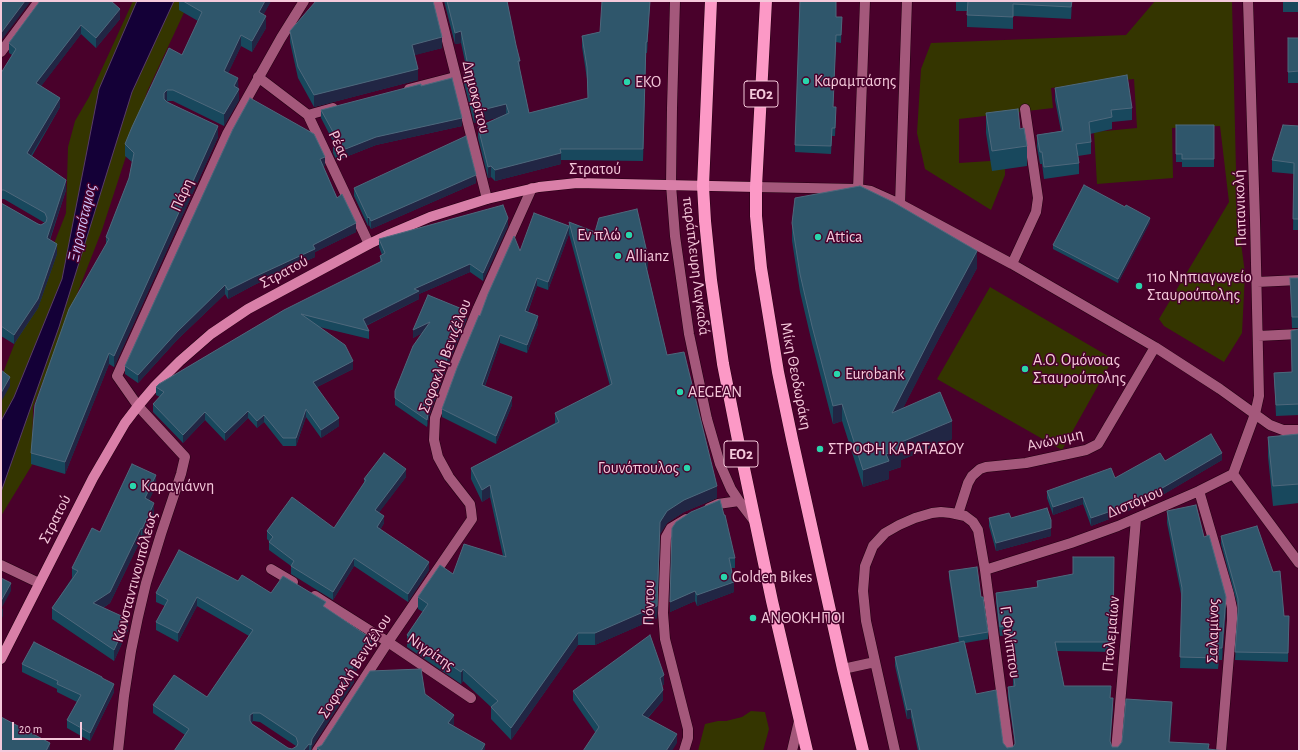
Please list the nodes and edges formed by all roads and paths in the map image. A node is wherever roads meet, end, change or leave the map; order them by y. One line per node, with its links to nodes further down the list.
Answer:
1 (39, 1): 10 (street)
2 (304, 1): 11 (street, Πάρη)
3 (437, 1): 12 (street, Δημοκρίτου)
4 (675, 1): 17 (street, παράπλευρη Λαγκαδά)
5 (711, 1): 18 (highway, ΕΟ2)
6 (766, 1): 19 (highway, Μίκη Θεοδωράκη / ΕΟ2)
7 (865, 1): 21 (street)
8 (907, 1): 23 (street)
9 (1248, 1): 27 (street, Παπανικολή)
10 (1, 52)
11 (258, 77): 16 (street, Ρέας); 31 (street, Πάρη)
12 (455, 77): 13 (street); 22 (street, Δημοκρίτου)
13 (396, 92)
14 (345, 105): 16 (street)
15 (1025, 109): 25 (street)
16 (308, 115): 24 (street, Ρέας)
17 (671, 185): 18 (main road, Στρατού); 20 (main road, Στρατού); 36 (street, παράπλευρη Λαγκαδά)
18 (703, 186): 19 (main road, Στρατού); 39 (highway, ΕΟ2)
19 (756, 187): 21 (street); 48 (highway, Μίκη Θεοδωράκη / ΕΟ2)
20 (532, 188): 22 (main road, Στρατού); 45 (street, Σοφοκλή Βενιζέλου)
21 (858, 189): 23 (street)
22 (487, 199): 24 (main road, Στρατού)
23 (900, 204): 25 (street)
24 (369, 244): 31 (main road, Στρατού)
25 (1012, 264): 30 (street)
26 (1299, 280): 27 (street)
27 (1257, 282): 29 (street, Παπανικολή)
28 (1299, 334): 29 (street)
29 (1258, 336): 32 (street, Παπανικολή)
30 (1155, 347): 32 (street); 37 (street, Ανώνυμη)
31 (138, 406): 44 (main road, Στρατού); 51 (street, Κωνσταντινουπόλεως)
32 (1255, 414): 33 (street); 34 (street)
33 (1299, 430)
34 (1233, 474): 35 (street, Διστόμου); 40 (street)
35 (1199, 490): 38 (street, Διστόμου); 60 (street, Σαλαμίνος)
36 (739, 501): 39 (street, παράπλευρη Λαγκαδά); 53 (street, Πόντου)
37 (958, 514): 43 (street, Γ. Φιλίππου); 47 (street)
38 (1136, 519): 43 (street, Διστόμου); 59 (street, Πτολεμαίων)
39 (755, 522): 50 (highway, ΕΟ2)
40 (1299, 563)
41 (1, 565): 44 (street)
42 (271, 569): 45 (street, Νιγρίτης)
43 (985, 570): 58 (street, Γ. Φιλίππου)
44 (39, 583): 46 (main road, Στρατού)
45 (388, 642): 49 (street, Νιγρίτης); 52 (street, Σοφοκλή Βενιζέλου)
46 (1, 659)
47 (874, 662): 48 (street); 57 (street)
48 (843, 669): 56 (highway, Μίκη Θεοδωράκη / ΕΟ2)
49 (471, 698)
50 (800, 719): 54 (street); 55 (highway, ΕΟ2)
51 (118, 751)
52 (317, 751)
53 (684, 751)
54 (792, 751)
55 (807, 751)
56 (863, 751)
57 (896, 751)
58 (1009, 751)
59 (1116, 751)
60 (1221, 751)

